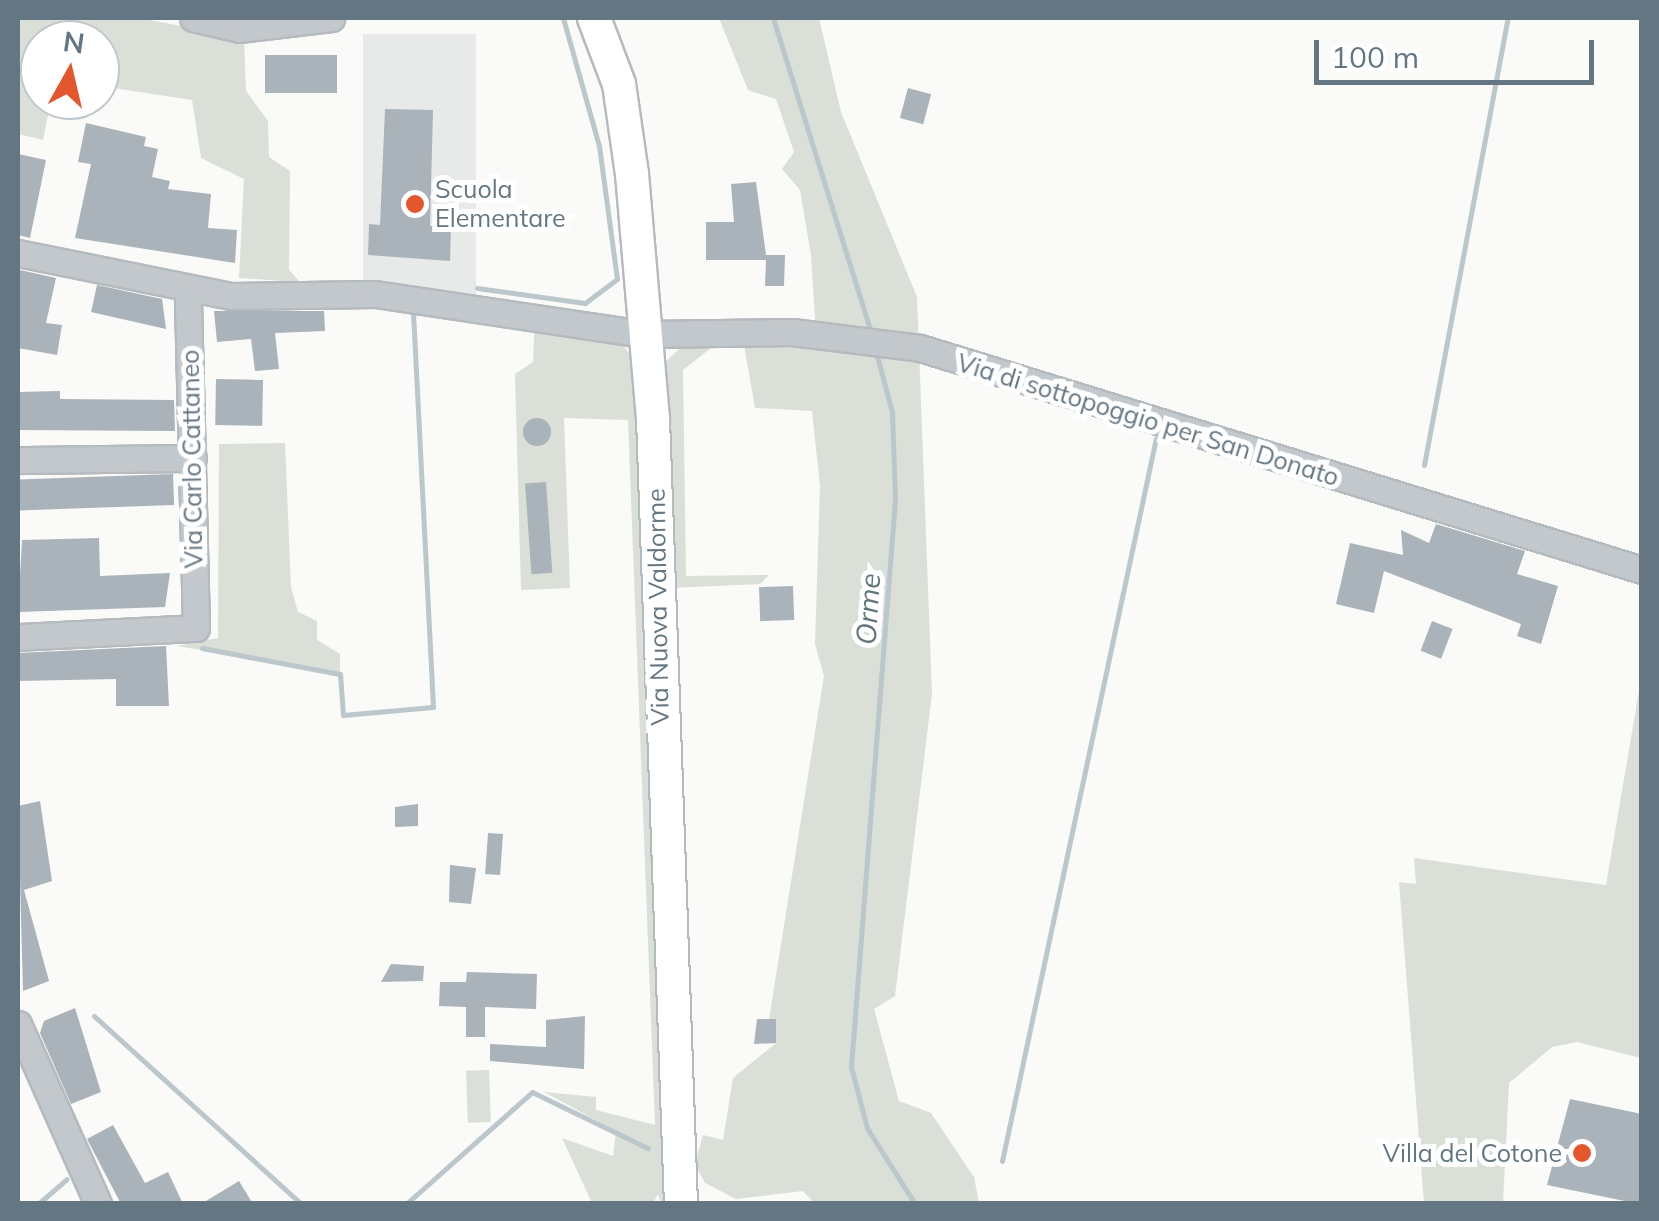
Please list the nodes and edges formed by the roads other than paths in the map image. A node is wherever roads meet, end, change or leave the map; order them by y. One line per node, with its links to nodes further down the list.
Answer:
1 (193, 18): 4 (street)
2 (331, 18): 4 (street)
3 (594, 18): 7 (main road, Via Nuova Valdorme)
4 (242, 23)
5 (18, 253): 6 (street)
6 (188, 291): 7 (street); 8 (street, Via Carlo Cattaneo)
7 (644, 334): 10 (street, Via di sottopoggio per San Donato); 14 (main road, Via Nuova Valdorme)
8 (193, 458): 9 (street); 11 (street, Via Carlo Cattaneo)
9 (18, 460)
10 (1642, 570)
11 (18, 636)
12 (18, 1024): 13 (street)
13 (98, 1204)
14 (682, 1204)

